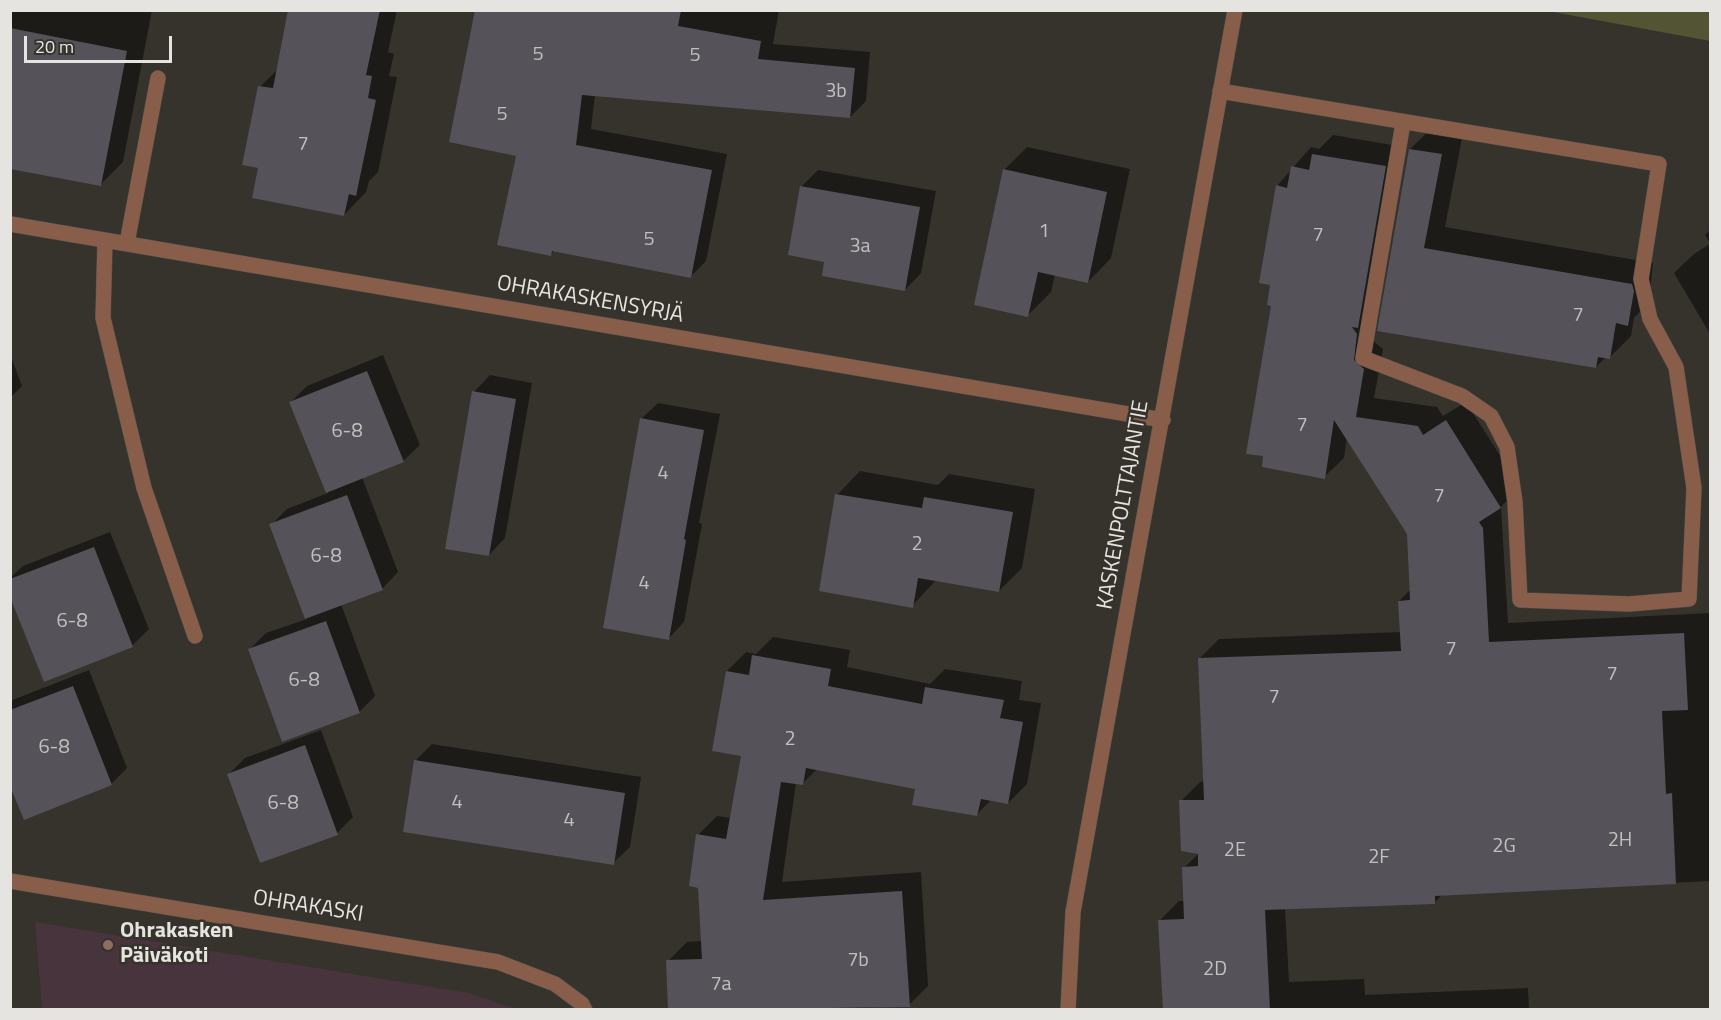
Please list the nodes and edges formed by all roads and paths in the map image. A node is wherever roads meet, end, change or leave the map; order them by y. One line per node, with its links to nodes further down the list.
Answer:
1 (1235, 10): 3 (street, KASKENPOLTTAJANTIE)
2 (158, 78): 7 (street)
3 (1220, 91): 4 (street); 8 (street, KASKENPOLTTAJANTIE)
4 (1403, 123): 4 (street)
5 (10, 224): 6 (street, OHRAKASKENSYRJÄ)
6 (105, 240): 7 (street, OHRAKASKENSYRJÄ); 9 (street)
7 (127, 243): 8 (street, OHRAKASKENSYRJÄ)
8 (1163, 420): 12 (street, KASKENPOLTTAJANTIE)
9 (195, 636)
10 (10, 881): 11 (street, OHRAKASKI)
11 (585, 1010)
12 (1068, 1010)

